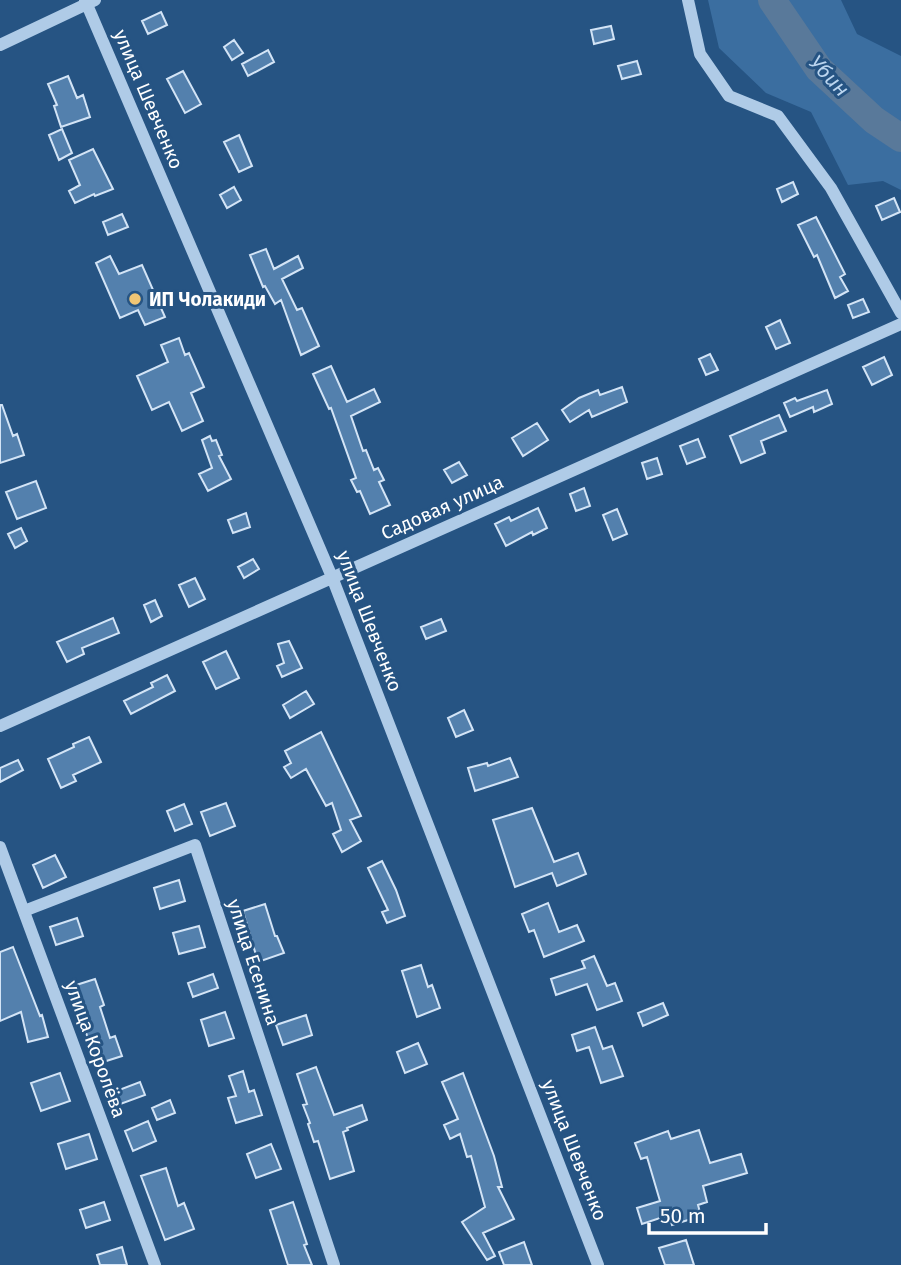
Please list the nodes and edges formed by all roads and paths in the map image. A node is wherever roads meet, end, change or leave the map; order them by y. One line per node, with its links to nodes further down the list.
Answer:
1 (688, 0): 4 (street)
2 (89, 1): 3 (street); 6 (street, улица Шевченко)
3 (0, 45)
4 (901, 313)
5 (901, 324): 6 (street, Садовая улица)
6 (332, 577): 7 (street, Садовая улица); 12 (street, улица Шевченко)
7 (0, 726)
8 (0, 847): 9 (street, улица Королёва)
9 (24, 911): 10 (street, улица Королёва); 11 (street, улица Есенина)
10 (155, 1265)
11 (334, 1265)
12 (598, 1265)

